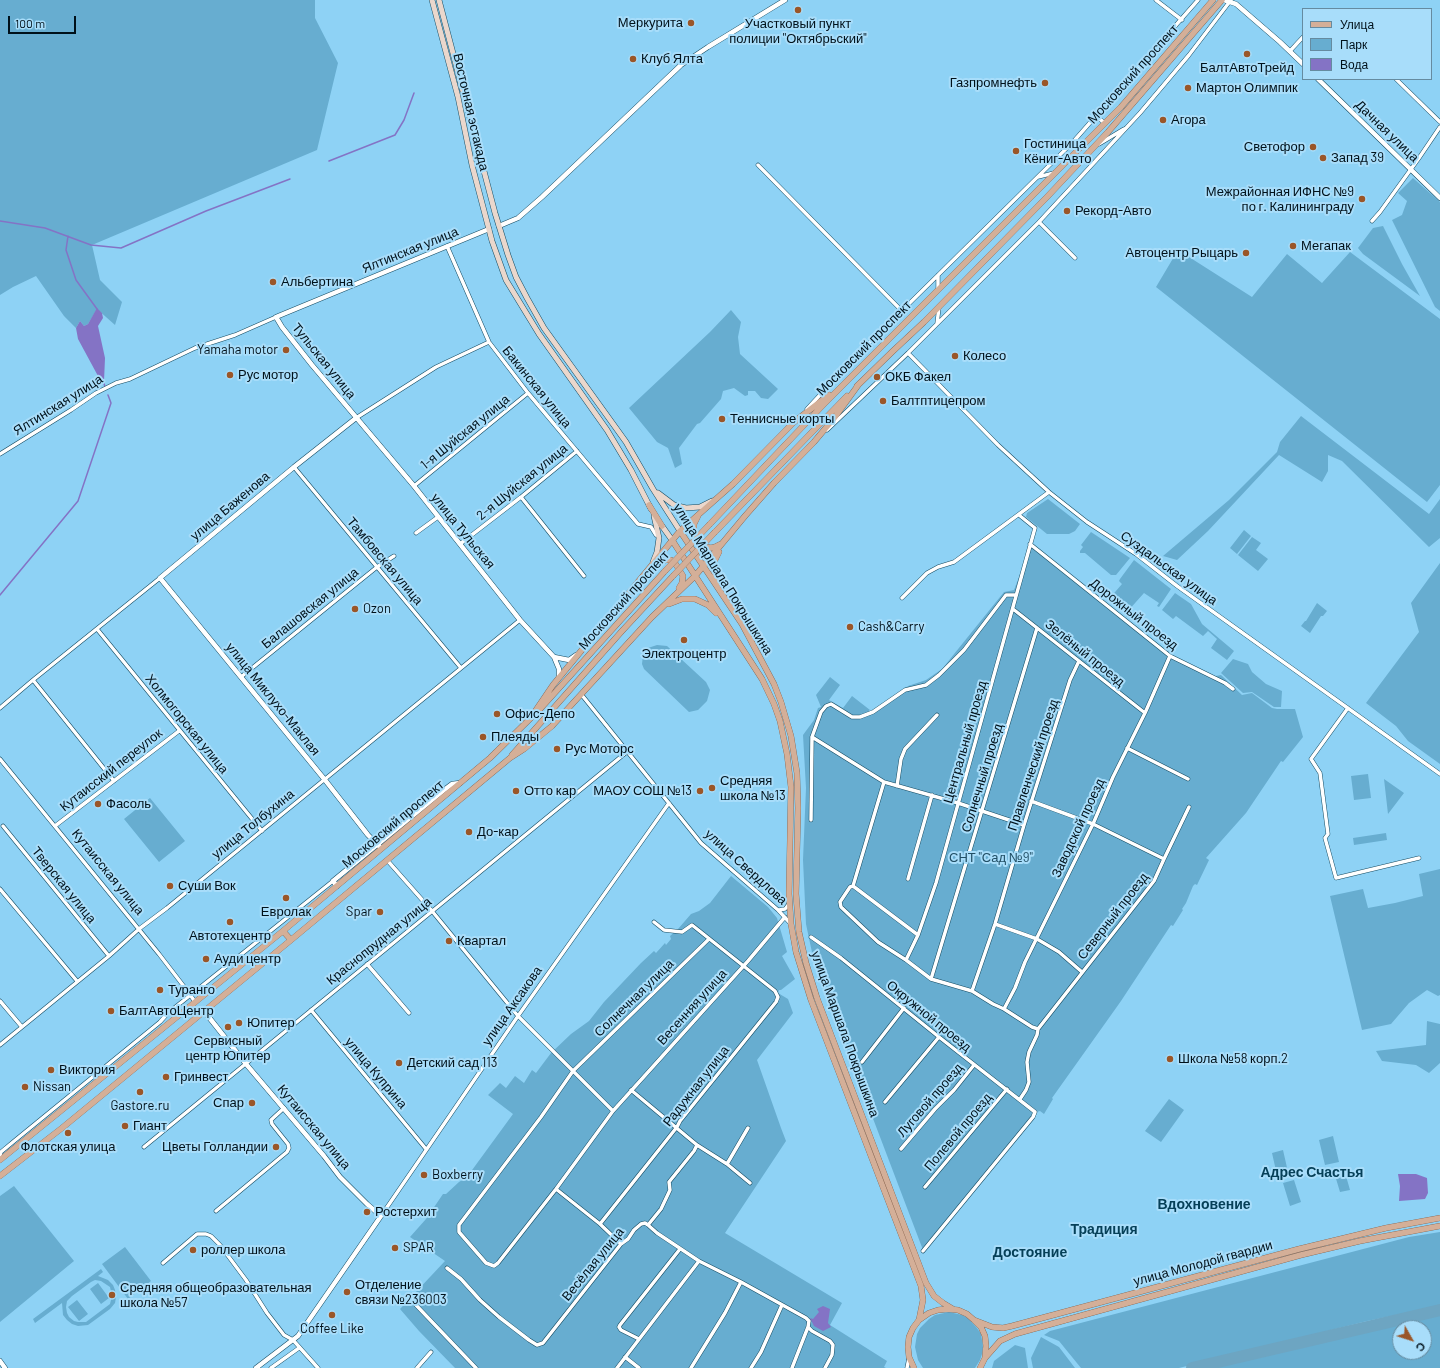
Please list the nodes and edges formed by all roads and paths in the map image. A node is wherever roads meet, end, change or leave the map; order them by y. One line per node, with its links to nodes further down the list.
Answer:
1 (432, 0): 32 (main road, Восточная эстакада)
2 (439, 0): 31 (main road, Восточная эстакада)
3 (785, 0): 31 (street, Ялтинская улица)
4 (1156, 0): 9 (street)
5 (1198, 0): 9 (street, Московский проспект)
6 (1213, 0): 17 (main road, Московский проспект)
7 (1223, 0): 8 (street); 20 (main road, Московский проспект)
8 (1231, 1): 11 (street); 18 (street)
9 (1182, 20): 15 (street, Московский проспект)
10 (1302, 38): 11 (street)
11 (1290, 51): 12 (street)
12 (1302, 63)
13 (1319, 80): 23 (street, Дачная улица)
14 (1397, 80): 16 (street)
15 (1094, 119): 17 (street); 25 (street, Московский проспект)
16 (1440, 122)
17 (1105, 123): 20 (main road); 24 (main road, Московский проспект)
18 (1128, 126): 21 (street); 29 (street)
19 (1440, 127): 23 (street)
20 (1108, 132): 21 (main road, Московский проспект)
21 (1093, 148): 27 (main road, Московский проспект)
22 (758, 165): 38 (street, Московский проспект)
23 (1411, 169): 28 (street, Дачная улица); 30 (street)
24 (1057, 172): 25 (street); 26 (main road, Московский проспект)
25 (1038, 177): 35 (street, Московский проспект)
26 (1039, 189): 27 (main road); 36 (main road, Московский проспект)
27 (1047, 198): 37 (main road, Московский проспект)
28 (1440, 198)
29 (1039, 222): 34 (street); 40 (street)
30 (1372, 222)
31 (499, 226): 32 (main road, Ялтинская улица); 53 (main road, улица Маршала Покрышкина)
32 (489, 229): 33 (street, Ялтинская улица); 57 (main road, улица Маршала Покрышкина)
33 (447, 246): 39 (street, Ялтинская улица); 41 (street, Бакинская улица)
34 (1075, 258)
35 (938, 275): 36 (street); 38 (street, Московский проспект)
36 (938, 289): 43 (main road, Московский проспект)
37 (939, 308): 40 (street); 44 (main road, Московский проспект)
38 (902, 311): 47 (street, Московский проспект)
39 (276, 317): 46 (street, Тульская улица); 50 (street, Ялтинская улица)
40 (937, 324): 42 (street)
41 (489, 342): 45 (street, Бакинская улица); 46 (street, улица Баженова)
42 (908, 353): 48 (street); 54 (street, Суздальская улица)
43 (848, 380): 47 (main road); 100 (main road, Московский проспект, bridge)
44 (859, 384): 48 (main road); 106 (main road, Московский проспект, bridge)
45 (528, 393): 49 (street, Бакинская улица); 52 (street, 1-я Шуйская улица)
46 (356, 418): 51 (street, улица Баженова); 52 (street, улица Тульская)
47 (794, 422): 56 (main road)
48 (814, 442): 65 (main road)
49 (577, 451): 55 (street, 2-я Шуйская улица); 66 (street, Бакинская улица)
50 (0, 454)
51 (294, 467): 71 (street, Тамбовская улица); 75 (street, улица Баженова)
52 (414, 486): 60 (street, улица Тульская)
53 (654, 489): 56 (main road); 62 (main road, улица Маршала Покрышкина)
54 (1049, 492): 59 (street); 97 (street, Суздальская улица)
55 (521, 497): 67 (street, 2-я Шуйская улица); 73 (street)
56 (718, 497): 58 (main road)
57 (649, 505): 61 (main road, улица Маршала Покрышкина); 66 (main road)
58 (701, 512): 62 (main road); 65 (main road)
59 (1019, 515): 68 (street, Центральный проезд); 79 (street)
60 (438, 517): 63 (street); 67 (street, улица Тульская)
61 (662, 526): 64 (main road, улица Маршала Покрышкина)
62 (680, 531): 64 (main road); 72 (main road, улица Маршала Покрышкина)
63 (416, 533)
64 (672, 540): 70 (main road); 74 (main road, улица Маршала Покрышкина)
65 (725, 541): 72 (main road); 76 (main road)
66 (659, 542): 70 (main road)
67 (460, 544): 82 (street, улица Тульская)
68 (1030, 544): 77 (street, Центральный проезд); 87 (street, Дорожный проезд)
69 (394, 556): 71 (street, Балашовская улица)
70 (652, 564): 78 (main road); 86 (main road)
71 (377, 567): 90 (street, Тамбовская улица); 91 (street, Балашовская улица)
72 (704, 567): 74 (main road); 76 (main road, улица Маршала Покрышкина)
73 (584, 576)
74 (695, 576): 78 (main road); 83 (main road, улица Маршала Покрышкина)
75 (160, 578): 85 (street, улица Баженова); 91 (street, улица Миклухо-Маклая)
76 (722, 595): 211 (main road, улица Маршала Покрышкина)
77 (1016, 595): 81 (street, Центральный проезд); 102 (street)
78 (673, 597): 80 (main road)
79 (902, 598)
80 (660, 609): 83 (main road); 95 (main road)
81 (1013, 609): 84 (street, Зелёный проезд); 116 (street, Центральный проезд)
82 (520, 620): 88 (street, улица Тульская); 90 (street, улица Толбухина)
83 (728, 626): 136 (main road, улица Маршала Покрышкина)
84 (1037, 628): 89 (street, Зелёный проезд); 118 (street, Солнечный проезд)
85 (97, 629): 93 (street, улица Баженова); 101 (street, Холмогорская улица)
86 (578, 654): 88 (street); 92 (main road)
87 (1170, 656): 94 (street, Дорожный проезд); 98 (street, Заводской проезд)
88 (554, 657): 92 (street)
89 (1079, 661): 98 (street, Зелёный проезд); 114 (street, Правленческий проезд)
90 (461, 668): 109 (street, улица Толбухина)
91 (241, 677): 109 (street, улица Миклухо-Маклая)
92 (559, 677): 100 (main road)
93 (33, 680): 96 (street, улица Баженова); 110 (street)
94 (1233, 689)
95 (581, 694): 104 (street, улица Свердлова); 106 (main road)
96 (0, 708)
97 (1348, 708): 107 (street, Суздальская улица); 128 (street)
98 (1145, 713): 103 (street, Заводской проезд)
99 (937, 715): 112 (street)
100 (528, 722): 126 (main road, Московский проспект)
101 (179, 731): 110 (street, Кутаисский переулок); 124 (street, Холмогорская улица)
102 (812, 737): 111 (street); 119 (street)
103 (1127, 748): 108 (street); 120 (street, Заводской проезд)
104 (628, 751): 115 (street, улица Свердлова); 138 (street, Краснопрудная улица)
105 (0, 758): 123 (street, Кутаисская улица)
106 (510, 758): 130 (main road, Московский проспект)
107 (1440, 774)
108 (1188, 779)
109 (324, 780): 124 (street, улица Толбухина); 125 (street, улица Миклухо-Маклая)
110 (114, 781): 123 (street, Кутаисский переулок)
111 (884, 782): 112 (street); 134 (street)
112 (897, 786): 113 (street)
113 (932, 795): 116 (street); 131 (street)
114 (1031, 801): 120 (street); 121 (street, Правленческий проезд)
115 (669, 803): 137 (street, улица Свердлова); 168 (street, улица Аксакова)
116 (958, 803): 118 (street); 145 (street, Центральный проезд)
117 (1189, 807): 129 (street, Северный проезд)
118 (983, 810): 121 (street); 157 (street, Солнечный проезд)
119 (811, 820)
120 (1092, 824): 129 (street); 148 (street, Заводской проезд)
121 (1024, 825): 142 (street, Правленческий проезд)
122 (3, 826): 152 (street, Тверская улица)
123 (55, 826): 143 (street, Кутаисская улица)
124 (262, 831): 143 (street, улица Толбухина)
125 (368, 835): 126 (street, улица Миклухо-Маклая); 127 (street)
126 (379, 846): 127 (street); 133 (main road, Московский проспект)
127 (368, 851): 132 (street)
128 (1419, 858)
129 (1164, 859): 156 (street, Северный проезд)
130 (387, 860): 138 (street); 149 (main road, Московский проспект)
131 (908, 879)
132 (333, 881): 133 (street); 150 (street)
133 (337, 886): 144 (main road, Московский проспект)
134 (853, 886): 145 (street); 153 (street)
135 (0, 889): 158 (street)
136 (789, 904): 137 (street); 141 (main road, улица Маршала Покрышкина)
137 (778, 910): 139 (street, улица Свердлова)
138 (432, 911): 154 (street, Краснопрудная улица); 168 (street)
139 (785, 917): 141 (street, улица Свердлова); 155 (street, Весенняя улица)
140 (654, 922): 147 (street)
141 (791, 924): 212 (main road, улица Маршала Покрышкина)
142 (995, 924): 148 (street); 159 (street, Правленческий проезд)
143 (140, 929): 152 (street, улица Толбухина); 160 (street, Кутаисская улица)
144 (283, 931): 149 (main road); 151 (main road, Московский проспект)
145 (918, 935): 153 (street, Центральный проезд)
146 (811, 937): 163 (street, Окружной проезд)
147 (709, 939): 155 (street); 176 (street, Солнечная улица)
148 (1036, 939): 156 (street); 164 (street, Заводской проезд)
149 (291, 940): 166 (main road, Московский проспект)
150 (249, 948): 151 (street); 160 (street)
151 (255, 954): 162 (main road, Московский проспект)
152 (109, 956): 158 (street, улица Толбухина)
153 (906, 960): 157 (street)
154 (367, 964): 165 (street, Краснопрудная улица); 167 (street)
155 (743, 966): 177 (street, Весенняя улица); 183 (street, Радужная улица)
156 (1082, 972): 170 (street, Северный проезд)
157 (931, 979): 159 (street)
158 (77, 981): 169 (street, улица Толбухина)
159 (972, 991): 164 (street)
160 (191, 995): 162 (street, Кутаисская улица); 189 (street)
161 (0, 1001): 169 (street)
162 (195, 1002): 190 (main road, Московский проспект)
163 (904, 1008): 171 (street, Окружной проезд); 173 (street)
164 (1004, 1009): 170 (street)
165 (311, 1010): 174 (street, Краснопрудная улица); 187 (street, улица Куприна)
166 (204, 1011): 174 (street, Кутаисская улица); 192 (main road, Московский проспект)
167 (409, 1013)
168 (518, 1016): 176 (street); 187 (street, улица Аксакова)
169 (22, 1027): 172 (street, улица Толбухина)
170 (1038, 1029): 179 (street, Северный проезд)
171 (939, 1037): 175 (street, Окружной проезд); 180 (street)
172 (0, 1045)
173 (862, 1062)
174 (246, 1064): 181 (street, Кутаисская улица); 186 (street, Краснопрудная улица)
175 (974, 1065): 178 (street, Окружной проезд); 188 (street, Луговой проезд)
176 (573, 1071): 182 (street); 195 (street, Солнечная улица)
177 (631, 1090): 182 (street, Весенняя улица); 183 (street)
178 (1007, 1090): 179 (street, Окружной проезд); 194 (street, Полевой проезд)
179 (1020, 1099): 204 (street, Окружной проезд)
180 (885, 1102)
181 (284, 1108): 196 (street); 197 (street, Кутаисская улица)
182 (613, 1111): 195 (street, Весенняя улица)
183 (677, 1127): 185 (street); 199 (street, Радужная улица)
184 (748, 1128): 191 (street)
185 (698, 1145): 191 (street); 200 (street, Весёлая улица)
186 (144, 1147)
187 (426, 1149): 197 (street, улица Аксакова)
188 (901, 1149)
189 (0, 1155)
190 (0, 1160)
191 (727, 1164): 193 (street)
192 (0, 1176)
193 (750, 1183)
194 (925, 1187)
195 (556, 1189): 199 (street)
196 (216, 1210)
197 (381, 1216): 216 (street, улица Аксакова)
198 (1440, 1218): 213 (main road, улица Молодой гвардии)
199 (600, 1224): 202 (street)
200 (648, 1225): 202 (street, Весёлая улица); 203 (street)
201 (1440, 1226): 221 (main road, улица Молодой гвардии)
202 (621, 1244): 207 (street, Весёлая улица)
203 (680, 1249): 205 (street); 215 (street)
204 (923, 1252)
205 (699, 1260): 208 (street); 215 (street)
206 (163, 1263): 216 (street)
207 (447, 1268)
208 (742, 1282): 210 (street); 231 (street)
209 (410, 1295): 228 (street)
210 (782, 1305): 214 (street); 232 (street)
211 (953, 1309): 212 (main road); 213 (main road, улица Маршала Покрышкина)
212 (919, 1320): 220 (main road)
213 (974, 1320): 221 (main road)
214 (808, 1327): 233 (street); 234 (street)
215 (639, 1339): 219 (street)
216 (293, 1340): 217 (street); 224 (street, улица Аксакова)
217 (299, 1348): 225 (street); 226 (street)
218 (431, 1352): 227 (street)
219 (625, 1357): 229 (street); 230 (street)
220 (909, 1357): 235 (street); 236 (main road)
221 (985, 1358): 237 (main road)
222 (0, 1361): 223 (street)
223 (5, 1368)
224 (256, 1368)
225 (271, 1368)
226 (318, 1368)
227 (416, 1368)
228 (476, 1368)
229 (616, 1368)
230 (639, 1368)
231 (691, 1368)
232 (751, 1368)
233 (792, 1368)
234 (825, 1368)
235 (906, 1368)
236 (914, 1368)
237 (980, 1368)

